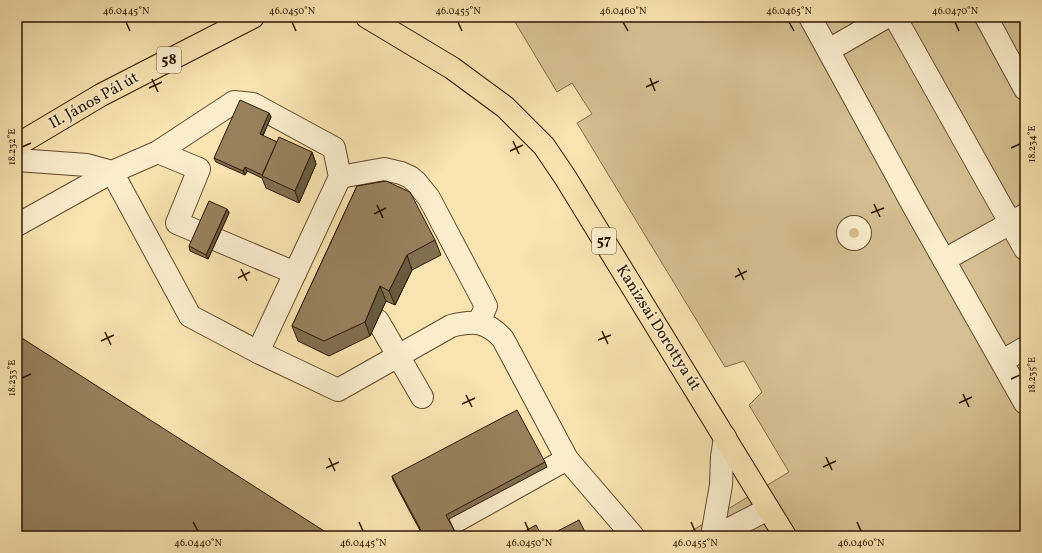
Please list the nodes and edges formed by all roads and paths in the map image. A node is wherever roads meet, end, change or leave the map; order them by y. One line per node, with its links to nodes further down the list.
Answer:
1 (367, 17): 7 (main road, Kanizsai Dorottya út / 57)
2 (810, 17): 8 (street)
3 (886, 17): 8 (street)
4 (895, 17): 15 (street)
5 (986, 17): 9 (street)
6 (243, 20): 10 (main road, II. János Pál út / 58)
7 (397, 27): 28 (main road, Kanizsai Dorottya út / 57)
8 (829, 50): 18 (street)
9 (1025, 89)
10 (17, 145)
11 (158, 152): 13 (street); 14 (street); 19 (street)
12 (17, 160): 13 (street)
13 (112, 172): 16 (street); 23 (street)
14 (340, 177): 19 (street); 21 (street)
15 (1018, 219): 17 (street); 18 (street)
16 (17, 225)
17 (1025, 249)
18 (944, 260): 25 (street)
19 (295, 273): 23 (street)
20 (378, 321): 24 (street)
21 (479, 323): 24 (street); 29 (street)
22 (1025, 348): 25 (street)
23 (258, 352): 24 (street)
24 (398, 356): 26 (street)
25 (1002, 361): 27 (street)
26 (422, 397)
27 (1025, 403)
28 (725, 437): 30 (main road, Kanizsai Dorottya út / 57); 33 (street)
29 (567, 459): 31 (street); 32 (street)
30 (768, 509): 34 (street); 35 (main road, Kanizsai Dorottya út / 57)
31 (458, 520)
32 (633, 536)
33 (712, 536)
34 (716, 536)
35 (785, 536)

